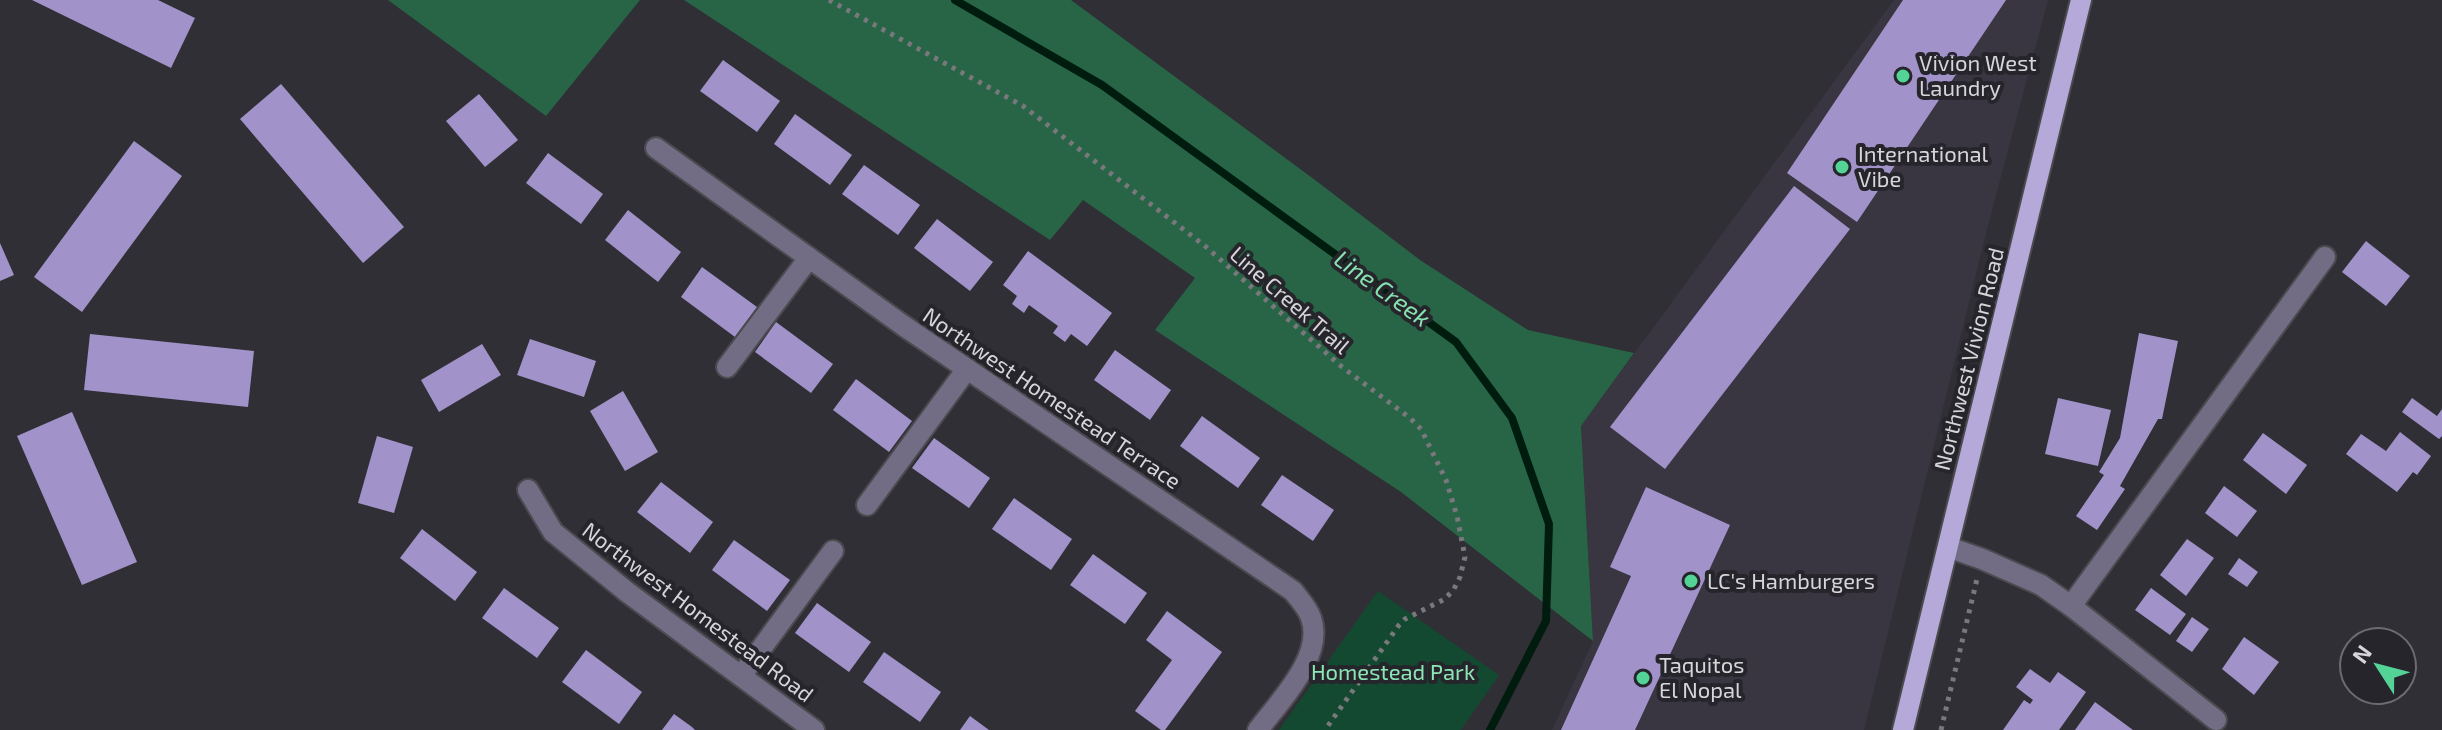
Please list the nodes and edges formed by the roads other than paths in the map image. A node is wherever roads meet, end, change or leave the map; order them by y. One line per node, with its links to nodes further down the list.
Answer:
1 (2081, 0): 9 (main road, Northwest Vivion Road)
2 (656, 148): 4 (street, Northwest Homestead Terrace)
3 (2325, 257): 11 (street)
4 (809, 258): 5 (street); 6 (street, Northwest Homestead Terrace)
5 (727, 367)
6 (967, 369): 8 (street); 15 (street, Northwest Homestead Terrace)
7 (528, 490): 12 (street, Northwest Homestead Road)
8 (867, 505)
9 (1948, 547): 11 (street); 16 (main road, Northwest Vivion Road)
10 (833, 551): 12 (street)
11 (2071, 606): 13 (street)
12 (741, 676): 14 (street, Northwest Homestead Road)
13 (2216, 720)
14 (814, 730)
15 (1258, 730)
16 (1903, 730)

